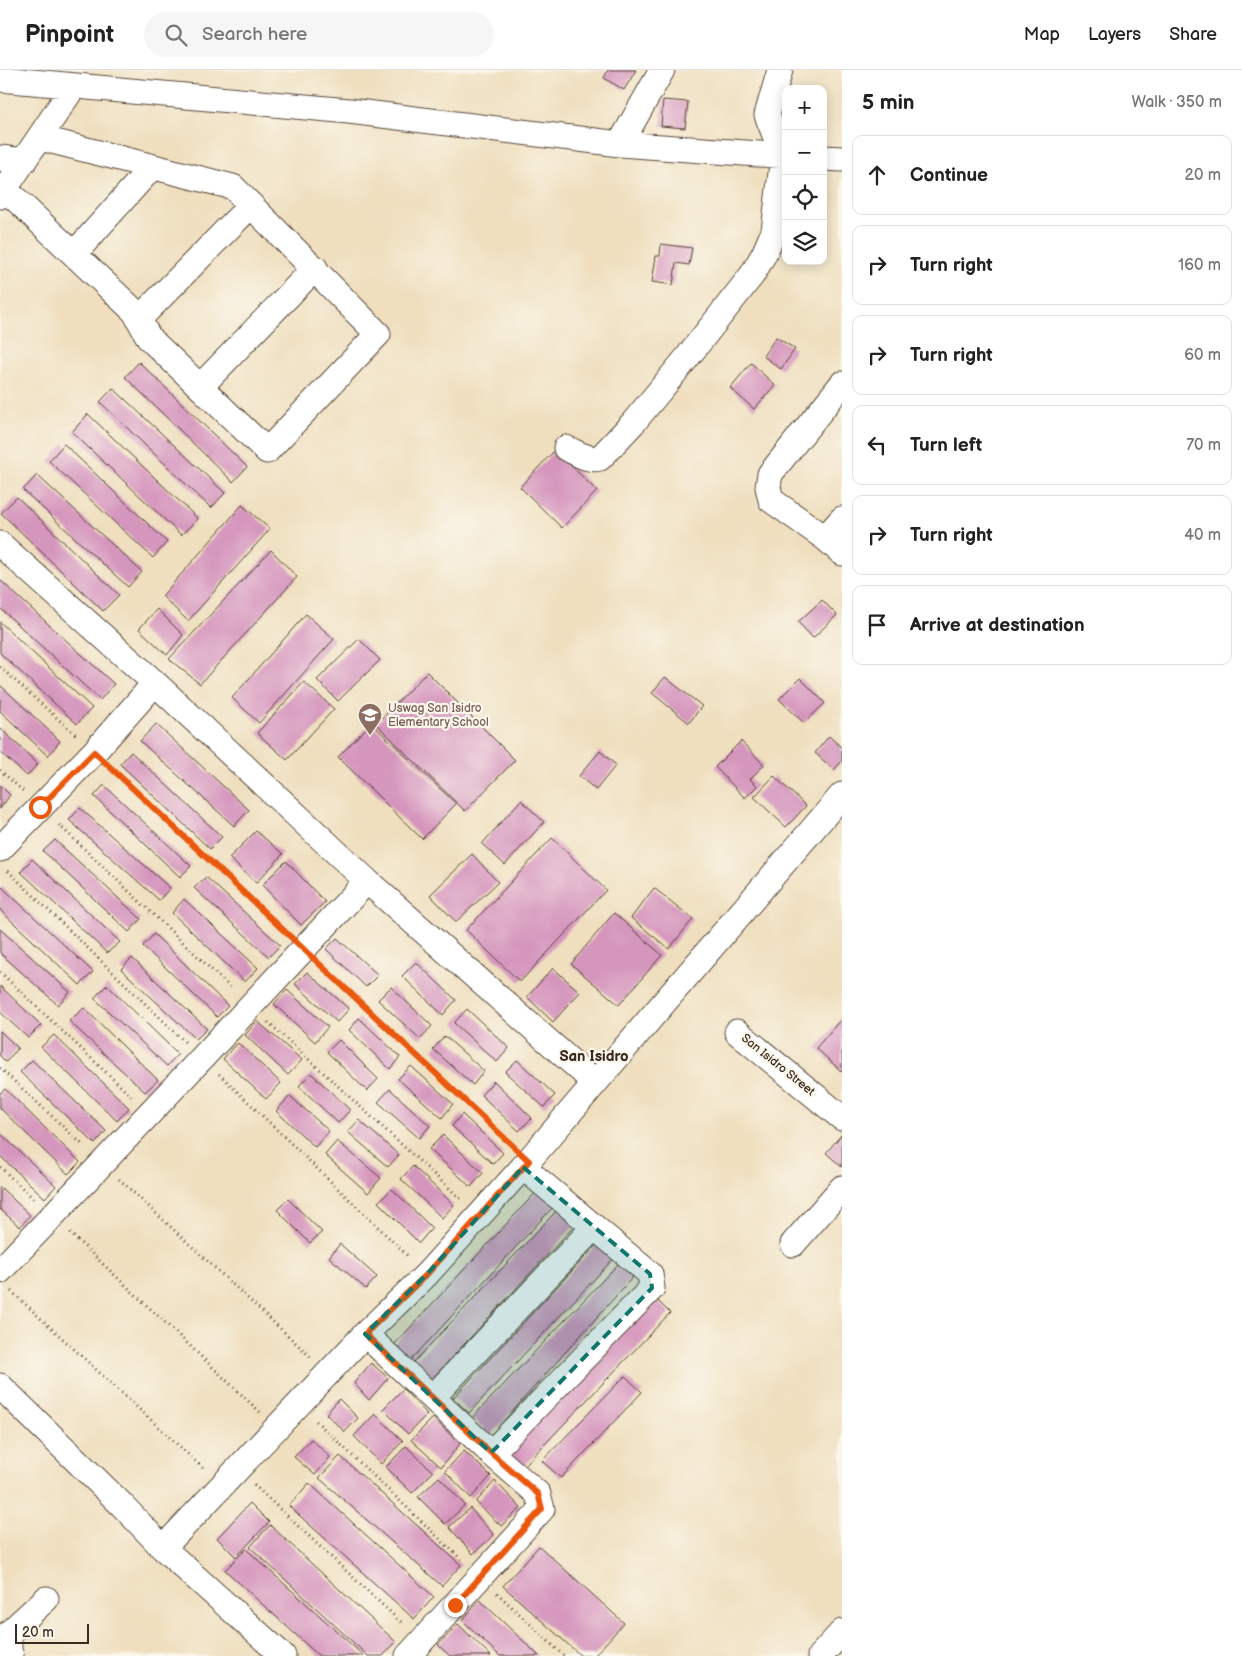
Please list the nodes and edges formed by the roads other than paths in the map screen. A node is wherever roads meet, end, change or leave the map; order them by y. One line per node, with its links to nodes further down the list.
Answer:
1 (662, 70): 6 (street)
2 (780, 70): 7 (street)
3 (0, 79): 4 (street)
4 (74, 86): 5 (street); 6 (street)
5 (40, 138): 12 (street); 13 (street)
6 (620, 144): 8 (street)
7 (782, 151)
8 (782, 156)
9 (0, 158): 12 (street)
10 (827, 158): 11 (street)
11 (842, 159)
12 (24, 161): 15 (street)
13 (152, 167): 16 (street); 17 (street)
14 (782, 171): 22 (street)
15 (3, 193): 17 (street)
16 (251, 205): 18 (street); 19 (street)
17 (74, 254): 19 (street)
18 (315, 268): 21 (street); 21 (street)
19 (139, 319): 21 (street)
20 (842, 384): 25 (street)
21 (200, 387)
22 (566, 448)
23 (842, 519): 25 (street)
24 (0, 544): 26 (street)
25 (833, 546)
26 (155, 683): 28 (street); 29 (street)
27 (842, 795): 31 (street)
28 (0, 849)
29 (367, 881): 31 (street); 37 (street)
30 (737, 1032): 32 (street, San Isidro Street)
31 (593, 1084): 33 (street)
32 (842, 1118)
33 (526, 1164): 35 (street); 38 (street)
34 (842, 1188): 36 (street)
35 (594, 1227): 40 (street); 41 (street)
36 (793, 1244)
37 (4, 1279)
38 (365, 1334): 40 (street); 42 (street)
39 (0, 1386): 42 (street)
40 (433, 1398): 41 (street)
41 (491, 1453): 45 (street)
42 (163, 1548): 47 (street)
43 (46, 1599): 46 (street)
44 (842, 1632): 48 (street)
45 (415, 1649)
46 (11, 1656)
47 (283, 1656)
48 (820, 1656)

